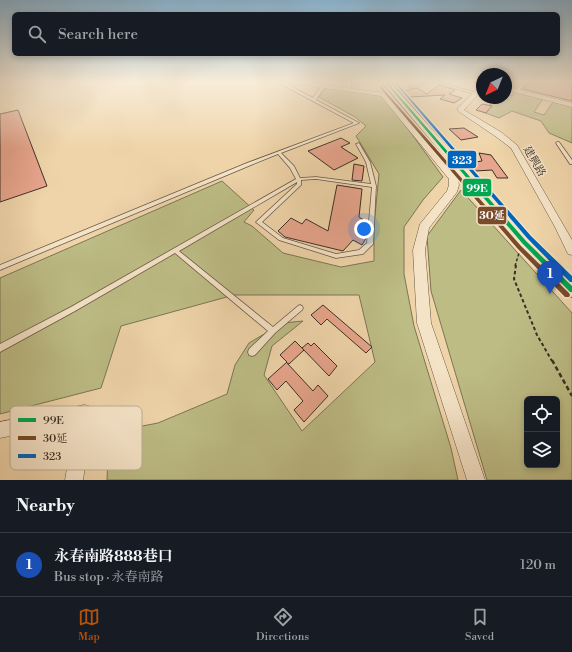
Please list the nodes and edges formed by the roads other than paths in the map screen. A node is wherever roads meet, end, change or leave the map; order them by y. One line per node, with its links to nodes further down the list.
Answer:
1 (322, 104): 7 (lane)
2 (393, 104): 23 (street)
3 (405, 104): 14 (street)
4 (465, 104): 12 (street, 建興路)
5 (558, 143): 8 (lane)
6 (358, 144): 10 (lane)
7 (279, 153): 9 (lane); 13 (lane)
8 (572, 163)
9 (299, 179): 10 (lane); 10 (lane); 11 (lane)
10 (374, 186)
11 (176, 251): 16 (lane); 17 (lane)
12 (572, 252)
13 (0, 268)
14 (572, 290)
15 (300, 308): 16 (lane)
16 (273, 331): 18 (lane)
17 (0, 348)
18 (252, 352)
19 (10, 428): 20 (street)
20 (0, 430)
21 (76, 470): 22 (street)
22 (74, 480)
23 (476, 480)

